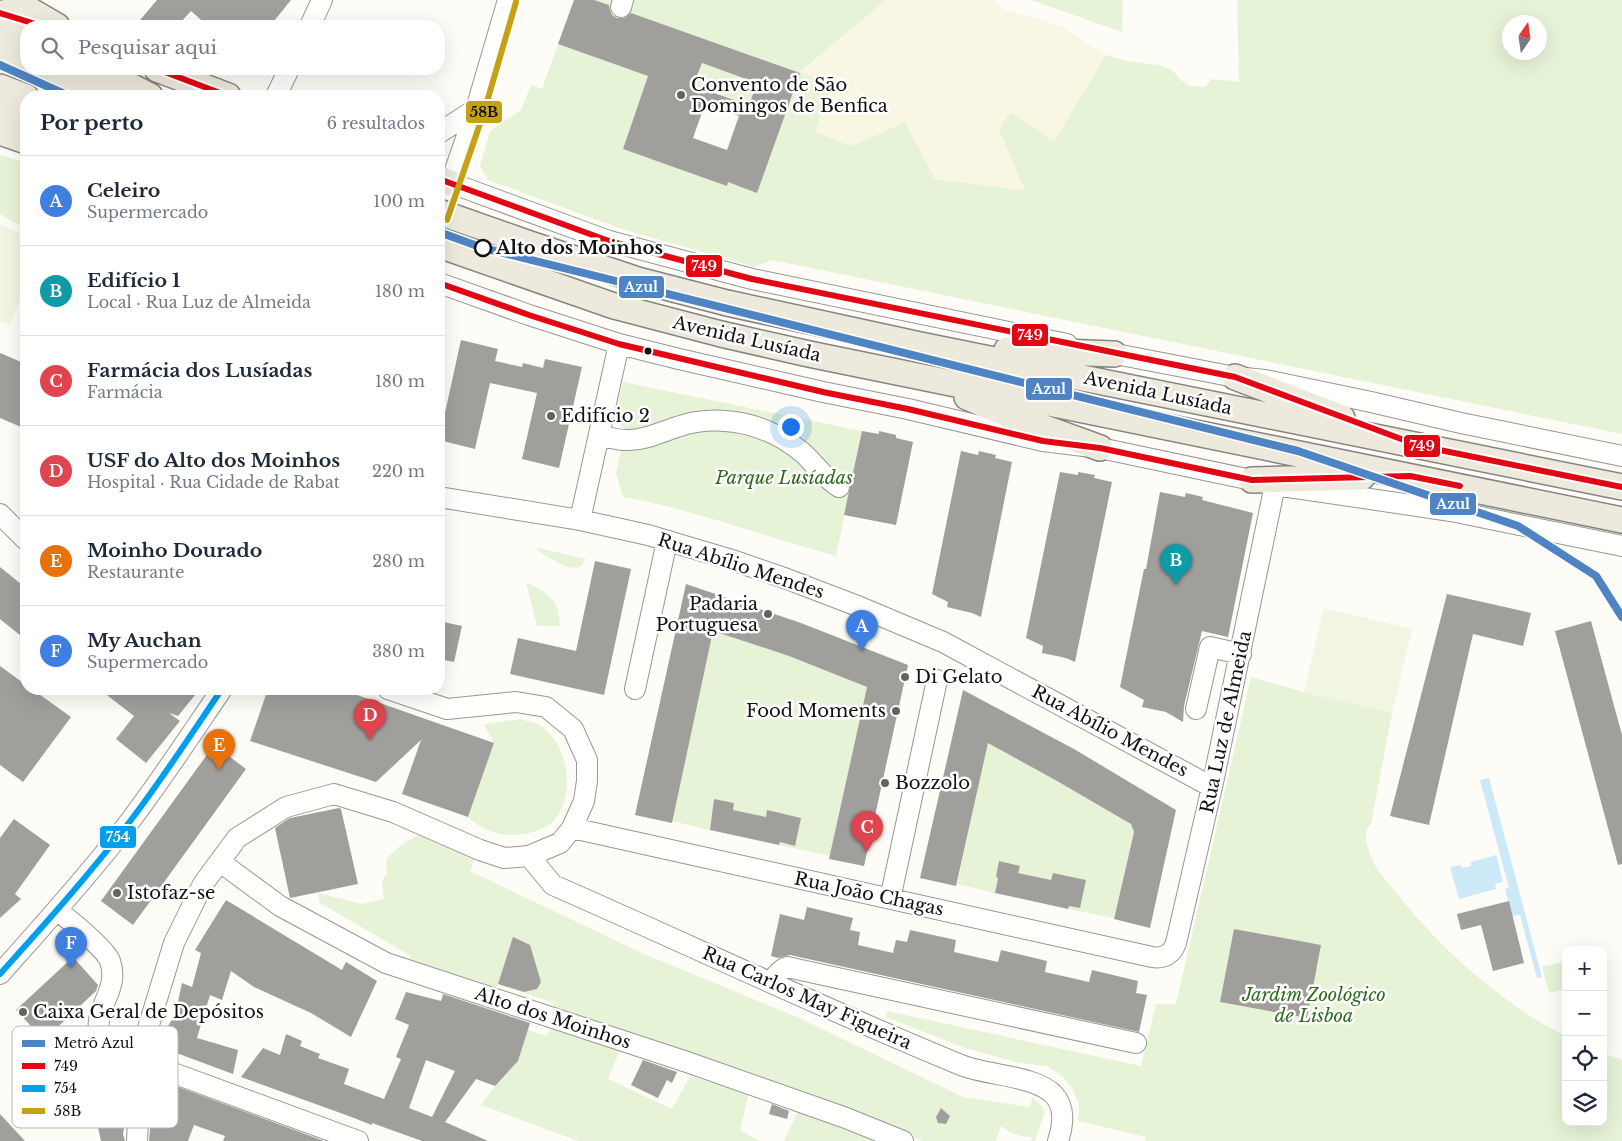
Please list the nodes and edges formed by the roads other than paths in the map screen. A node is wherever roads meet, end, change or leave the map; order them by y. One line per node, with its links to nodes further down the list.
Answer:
1 (15, 0): 6 (main road)
2 (322, 0): 7 (street)
3 (508, 0): 22 (street)
4 (0, 13): 5 (main road)
5 (23, 20)
6 (47, 20)
7 (313, 20)
8 (0, 32): 9 (main road)
9 (20, 40)
10 (0, 54): 11 (main road)
11 (20, 62)
12 (56, 75): 17 (main road)
13 (105, 75): 18 (main road)
14 (173, 75): 19 (main road)
15 (286, 75): 20 (street)
16 (0, 87): 21 (main road)
17 (99, 90)
18 (138, 90)
19 (212, 90)
20 (279, 90)
21 (20, 95)
22 (476, 109): 25 (street); 28 (street)
23 (0, 112): 24 (main road)
24 (20, 119)
25 (445, 129)
26 (0, 132): 27 (main road)
27 (20, 139)
28 (445, 181): 34 (street, Avenida Lusíada)
29 (445, 214): 33 (main road, Avenida Lusíada, bridge)
30 (445, 248): 35 (main road, Avenida Lusíada)
31 (445, 285): 32 (street)
32 (619, 344): 38 (street); 39 (street)
33 (920, 345): 34 (main road); 37 (main road, Avenida Lusíada)
34 (1114, 354): 36 (street, Avenida Lusíada)
35 (922, 377): 39 (main road); 41 (main road, Avenida Lusíada)
36 (1235, 377): 37 (main road); 40 (street, Avenida Lusíada)
37 (1331, 422): 44 (main road, Avenida Lusíada)
38 (599, 435): 43 (street); 47 (street)
39 (1100, 448): 42 (street)
40 (1622, 456)
41 (1323, 469): 42 (main road); 48 (main road, Avenida Lusíada)
42 (1264, 482): 51 (street); 52 (street, Rua Luz de Almeida)
43 (839, 487)
44 (1622, 488)
45 (445, 498): 47 (street, Rua Abílio Mendes)
46 (0, 514): 49 (street)
47 (580, 520): 50 (street, Rua Abílio Mendes)
48 (1622, 520)
49 (20, 534)
50 (667, 541): 54 (street); 58 (street, Rua Abílio Mendes)
51 (1618, 547)
52 (1241, 654): 57 (street); 58 (street, Rua Luz de Almeida)
53 (937, 680): 62 (street)
54 (635, 689)
55 (218, 695): 63 (street)
56 (406, 695): 59 (street)
57 (1196, 709)
58 (1212, 787): 64 (street, Rua Luz de Almeida)
59 (572, 828): 60 (street); 64 (street, Rua João Chagas)
60 (529, 856): 61 (street); 66 (street, Rua Carlos May Figueira)
61 (220, 862): 68 (street); 74 (street, Alto dos Moinhos)
62 (892, 890)
63 (57, 910): 65 (street); 67 (street)
64 (1166, 956)
65 (0, 974)
66 (769, 982): 69 (street); 75 (street, Rua Carlos May Figueira)
67 (99, 1026)
68 (149, 1026)
69 (1136, 1043)
70 (178, 1074): 73 (street)
71 (138, 1128): 72 (street)
72 (137, 1141)
73 (358, 1141)
74 (903, 1141)
75 (1058, 1141)

